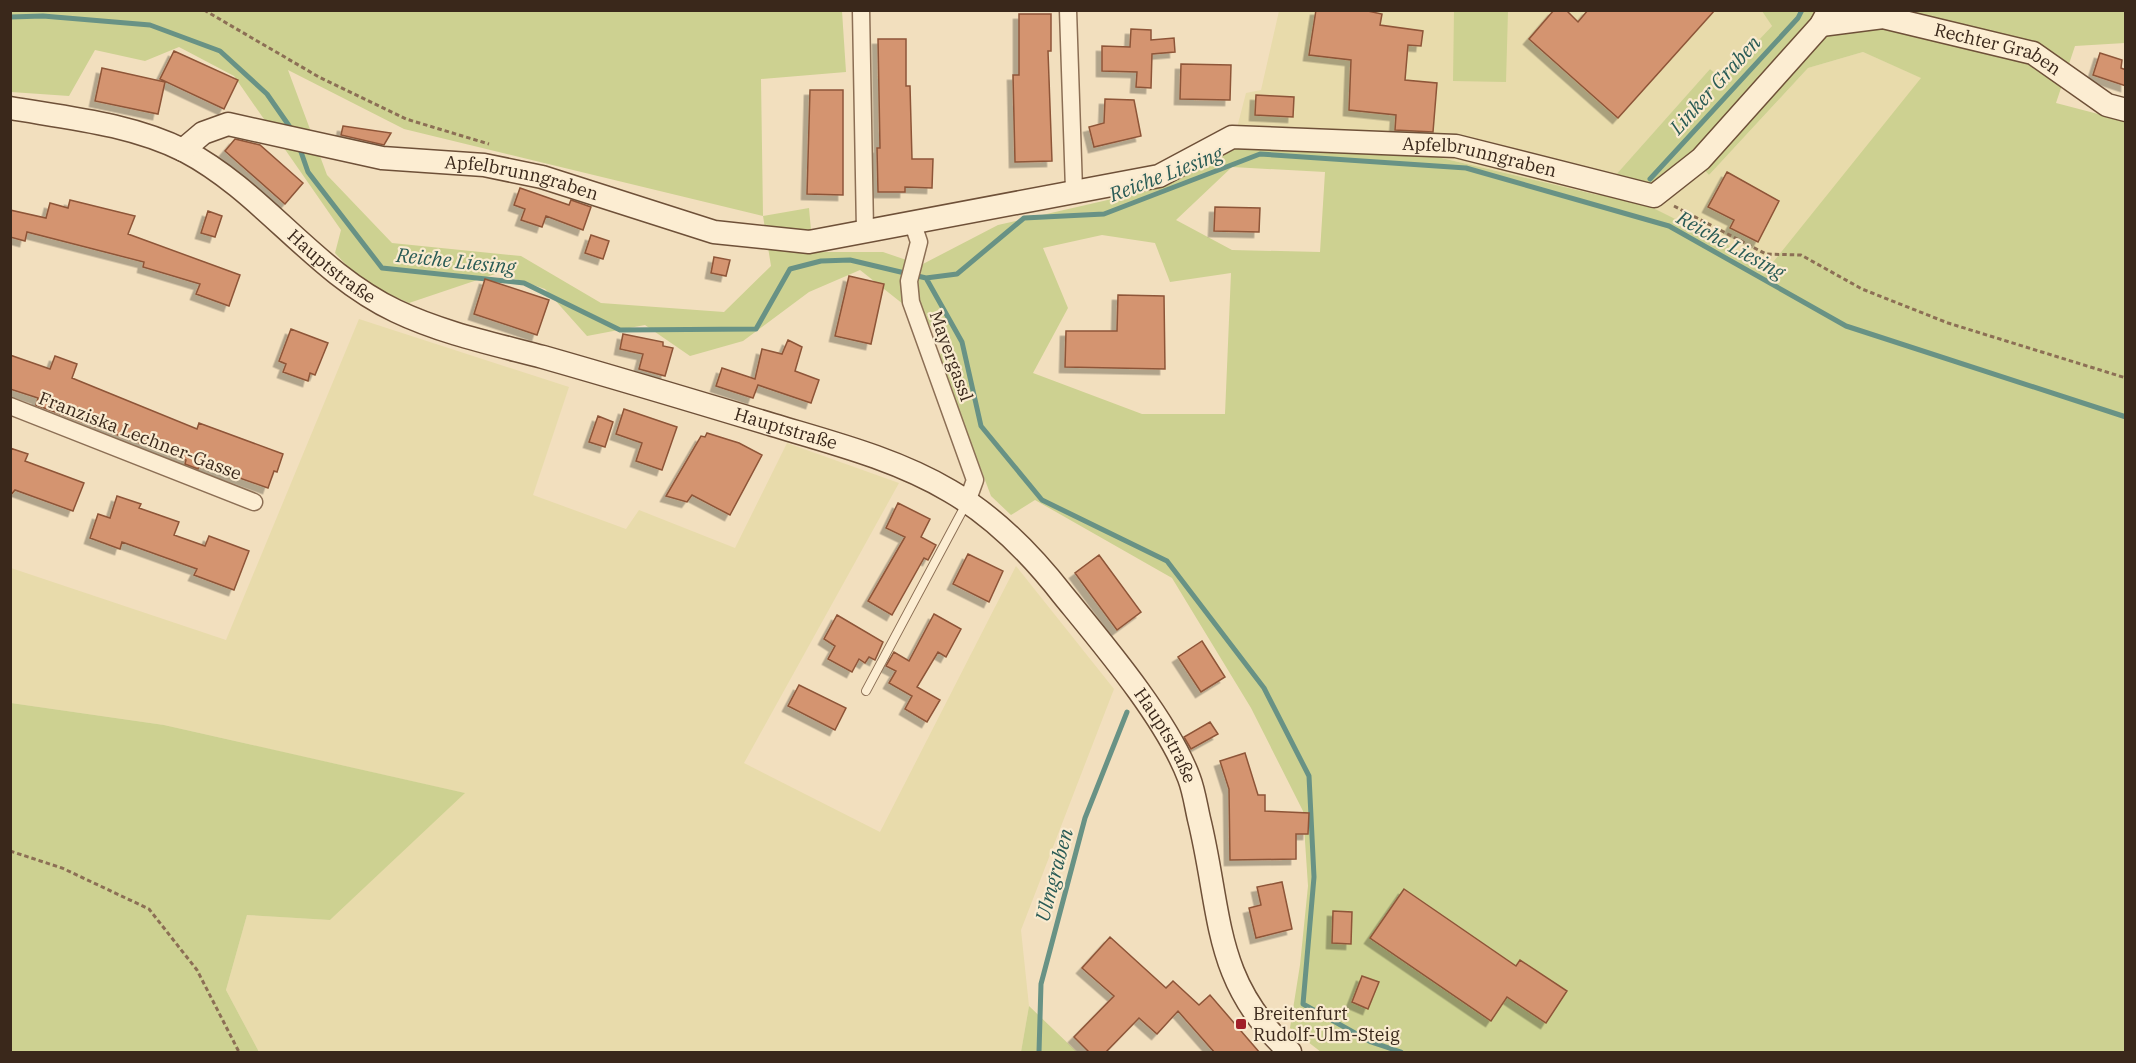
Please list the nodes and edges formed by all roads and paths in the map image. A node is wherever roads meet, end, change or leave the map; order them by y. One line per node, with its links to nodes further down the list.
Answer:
1 (204, 10): 7 (path)
2 (861, 10): 12 (street)
3 (1068, 10): 9 (street)
4 (1825, 18): 6 (street, Rechter Graben); 10 (street)
5 (10, 108): 8 (street, Hauptstraße)
6 (2126, 110)
7 (491, 144)
8 (183, 150): 12 (street, Apfelbrunngraben); 16 (street, Hauptstraße)
9 (1074, 190): 10 (street, Apfelbrunngraben); 11 (street, Apfelbrunngraben)
10 (1654, 196): 13 (path)
11 (912, 221): 12 (street, Apfelbrunngraben); 16 (street, Mayergassl)
12 (866, 231)
13 (2126, 378)
14 (10, 406): 15 (street, Franziska Lechner-Gasse)
15 (254, 502)
16 (967, 502): 17 (lane); 20 (street, Hauptstraße)
17 (866, 692)
18 (10, 851): 19 (path)
19 (239, 1053)
20 (1290, 1053)

